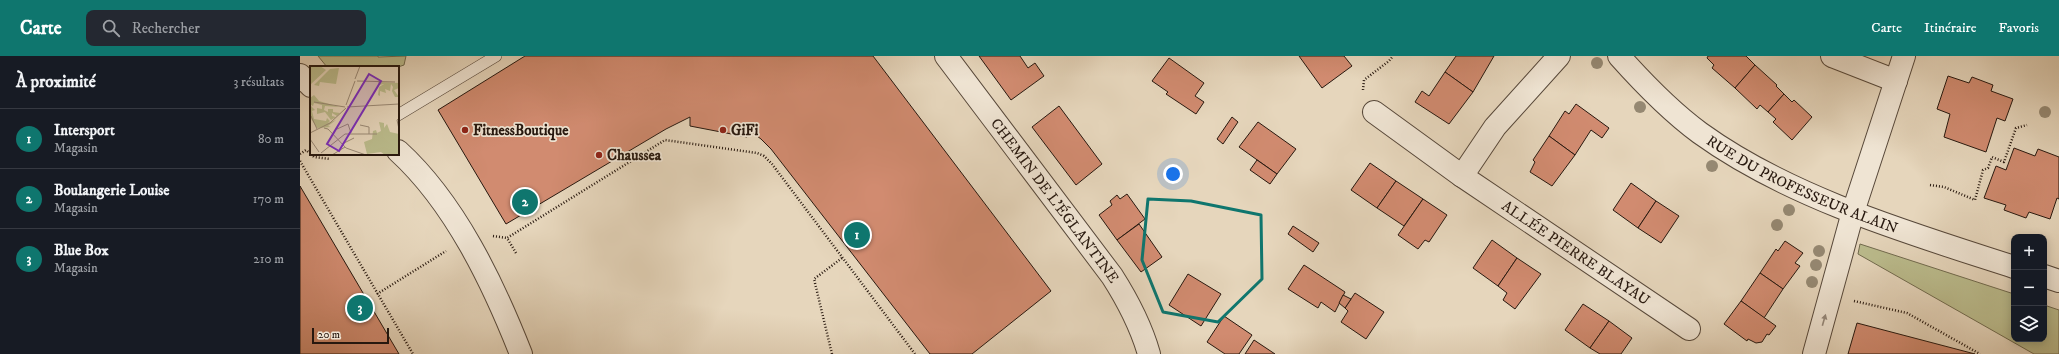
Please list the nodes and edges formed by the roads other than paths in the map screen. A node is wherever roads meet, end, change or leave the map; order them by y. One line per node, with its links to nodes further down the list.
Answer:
1 (496, 56): 11 (lane)
2 (946, 56): 20 (street, CHEMIN DE L'ÉGLANTINE)
3 (1558, 56): 13 (street)
4 (1619, 56): 14 (street, RUE DU PROFESSEUR ALAIN)
5 (1832, 56): 8 (street)
6 (1904, 56): 8 (street)
7 (300, 75): 9 (street)
8 (1896, 81): 14 (street)
9 (310, 85)
10 (1374, 112): 13 (street, ALLÉE PIERRE BLAYAU)
11 (399, 114)
12 (399, 152): 19 (street)
13 (1462, 176): 18 (street, ALLÉE PIERRE BLAYAU)
14 (1853, 212): 15 (street, RUE DU PROFESSEUR ALAIN); 21 (street, one-way to 14)
15 (2011, 266)
16 (2047, 277): 17 (street)
17 (2059, 281)
18 (1689, 329)
19 (521, 354)
20 (1149, 354)
21 (1814, 354)

